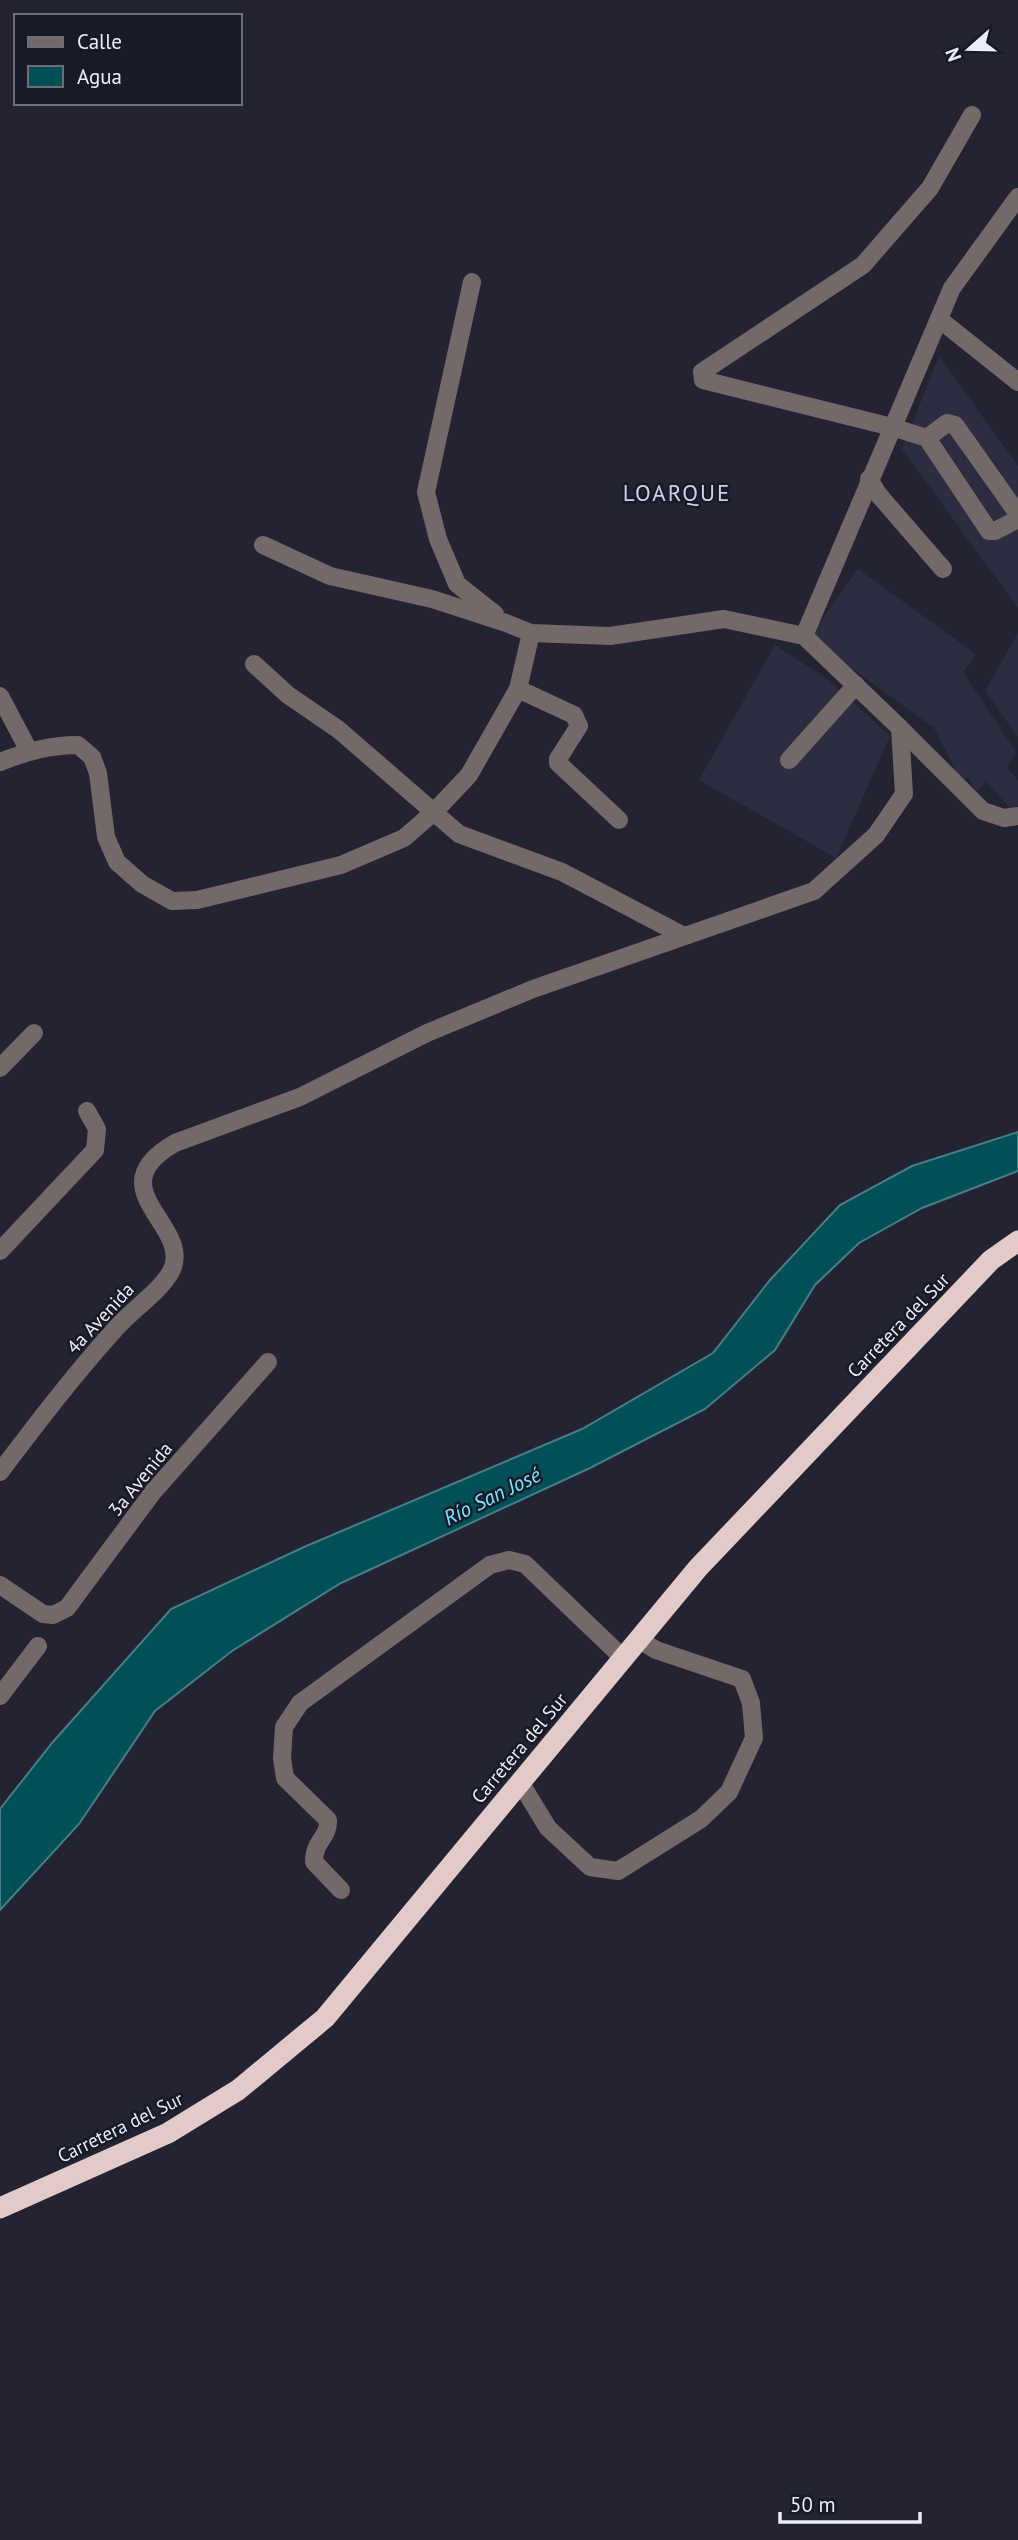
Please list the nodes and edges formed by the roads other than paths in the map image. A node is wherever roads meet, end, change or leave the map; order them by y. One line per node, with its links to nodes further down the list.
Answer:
1 (972, 115): 6 (street)
2 (1018, 197): 4 (street)
3 (472, 282): 12 (street)
4 (939, 319): 5 (street); 6 (street)
5 (1018, 382)
6 (892, 426): 7 (street); 8 (street)
7 (927, 438): 9 (street); 9 (street)
8 (869, 479): 11 (street); 14 (street)
9 (1018, 516)
10 (262, 545): 12 (street)
11 (943, 569)
12 (506, 622): 13 (street)
13 (531, 633): 14 (street); 17 (street)
14 (804, 636): 16 (street)
15 (254, 664): 23 (street)
16 (856, 685): 19 (street); 21 (street)
17 (518, 689): 23 (street); 25 (street)
18 (0, 696): 20 (street)
19 (900, 728): 24 (street); 26 (street)
20 (29, 751): 22 (street); 23 (street)
21 (789, 760)
22 (0, 762)
23 (434, 812): 26 (street)
24 (1018, 816)
25 (619, 820)
26 (682, 935): 33 (street, 4a Avenida)
27 (34, 1033): 28 (street)
28 (0, 1068)
29 (87, 1111): 31 (street)
30 (1018, 1241): 35 (highway, Carretera del Sur)
31 (0, 1251)
32 (268, 1362): 34 (street, 3a Avenida)
33 (0, 1472)
34 (0, 1585)
35 (638, 1639): 37 (highway, Carretera del Sur); 39 (street)
36 (38, 1646): 38 (street)
37 (623, 1658): 39 (highway, Carretera del Sur); 40 (street)
38 (0, 1696)
39 (520, 1782): 41 (highway, Carretera del Sur)
40 (341, 1890)
41 (0, 2208)

